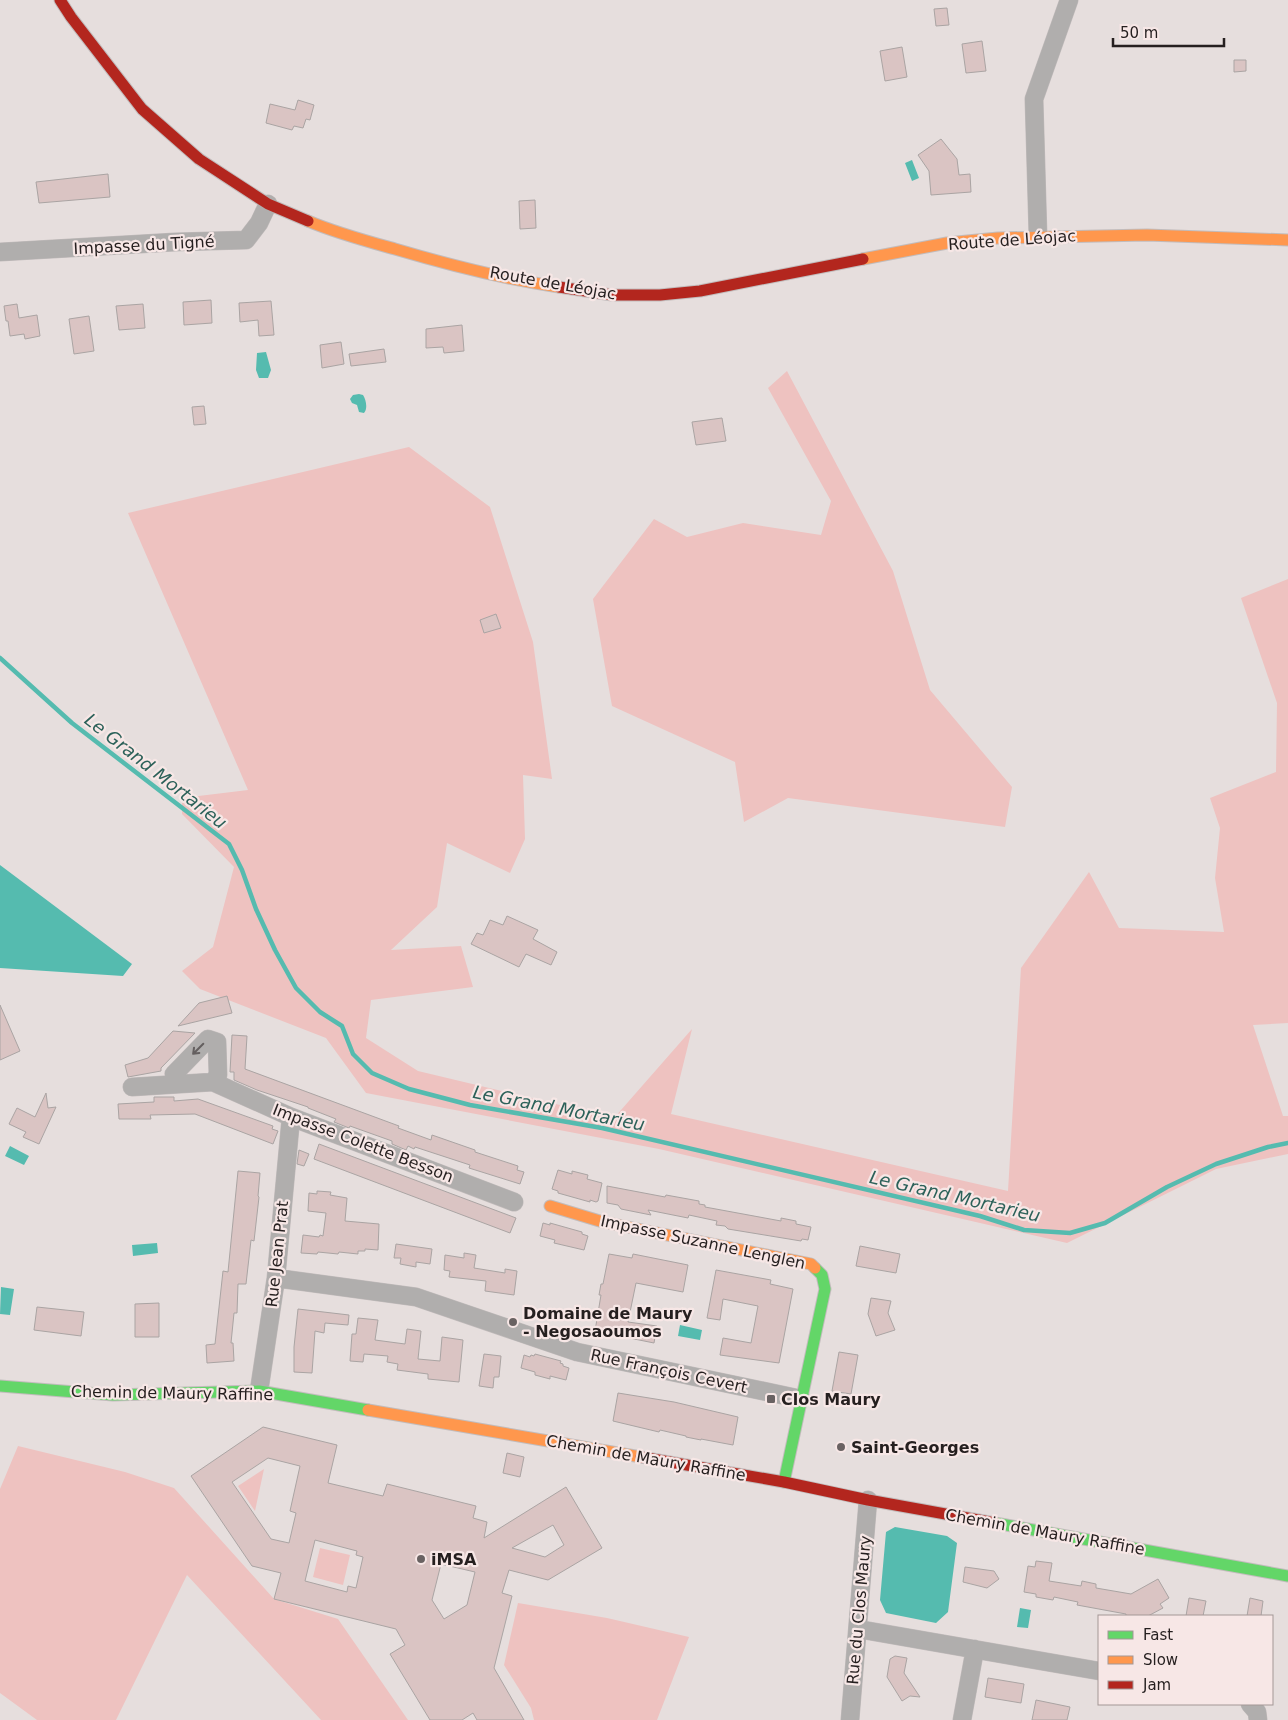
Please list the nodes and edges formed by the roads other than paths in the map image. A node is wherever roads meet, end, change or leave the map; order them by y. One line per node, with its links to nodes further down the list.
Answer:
1 (60, 0): 3 (street, Route de Léojac)
2 (1069, 0): 4 (street)
3 (268, 204): 4 (street, Route de Léojac); 6 (street, Impasse du Tigné)
4 (1038, 236): 5 (street, Route de Léojac)
5 (1288, 240)
6 (0, 252)
7 (213, 1082): 8 (street, Impasse Colette Besson); 8 (street, one-way to 8); 10 (street, Impasse Colette Besson)
8 (178, 1084): 9 (street, Impasse Colette Besson)
9 (132, 1087)
10 (291, 1117): 11 (street, Impasse Colette Besson); 13 (street, Rue Jean Prat)
11 (514, 1202)
12 (550, 1206): 16 (street, Impasse Suzanne Lenglen)
13 (276, 1278): 15 (street, Rue Jean Prat); 16 (street, Rue François Cevert)
14 (0, 1386): 15 (street, Chemin de Maury Raffine)
15 (259, 1392): 17 (street, Chemin de Maury Raffine)
16 (801, 1399): 17 (street, Impasse Suzanne Lenglen)
17 (784, 1482): 18 (street, Chemin de Maury Raffine)
18 (868, 1500): 19 (street, Chemin de Maury Raffine); 20 (street, Rue du Clos Maury)
19 (1288, 1576)
20 (858, 1629): 21 (street); 24 (street, Rue du Clos Maury)
21 (975, 1649): 22 (street); 25 (street)
22 (1098, 1671)
23 (1251, 1705): 26 (street)
24 (850, 1720)
25 (962, 1720)
26 (1258, 1720)

